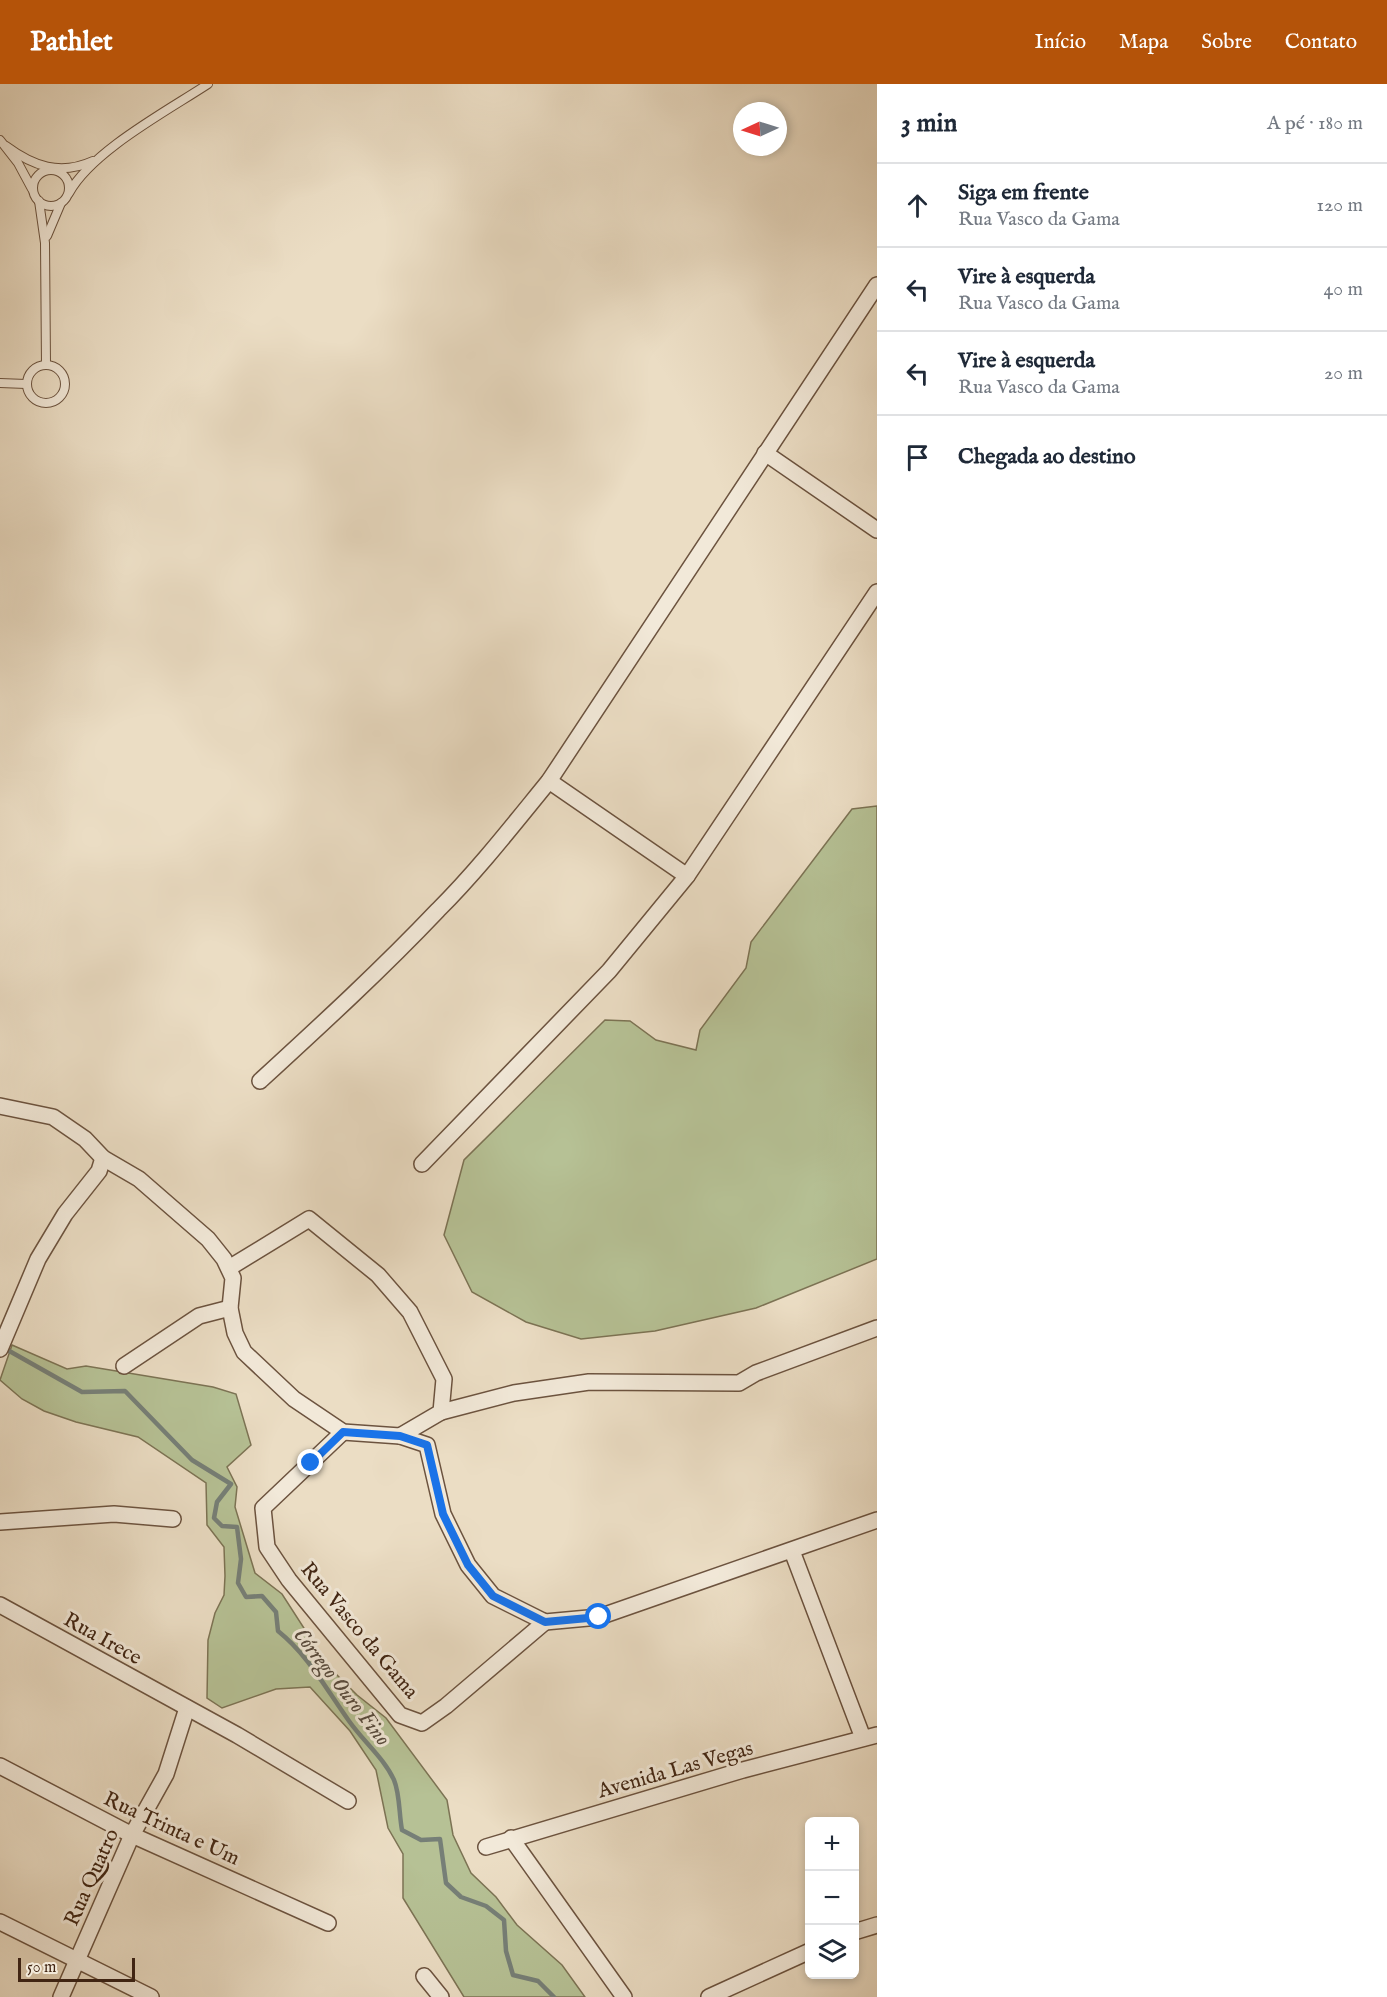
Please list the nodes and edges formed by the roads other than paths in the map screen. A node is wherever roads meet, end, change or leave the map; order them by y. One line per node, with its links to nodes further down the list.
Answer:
1 (208, 84): 3 (lane)
2 (3, 143): 4 (lane); 5 (lane)
3 (100, 158): 4 (lane); 6 (lane)
4 (55, 170): 5 (lane); 6 (lane)
5 (33, 190): 7 (lane)
6 (69, 194): 8 (lane)
7 (39, 201): 8 (lane); 9 (lane)
8 (61, 203): 9 (lane)
9 (45, 243): 11 (lane)
10 (877, 285): 14 (street)
11 (46, 365): 13 (lane); 13 (lane)
12 (0, 383): 13 (lane)
13 (26, 384)
14 (765, 453): 15 (street); 17 (street)
15 (877, 530)
16 (877, 592): 18 (street)
17 (549, 782): 18 (street); 19 (street)
18 (687, 876): 22 (street)
19 (260, 1081)
20 (0, 1106): 21 (street)
21 (103, 1158): 23 (street); 26 (street)
22 (422, 1164)
23 (229, 1268): 24 (street); 28 (street)
24 (230, 1308): 27 (street); 29 (street)
25 (877, 1328): 28 (street)
26 (3, 1342)
27 (124, 1366)
28 (441, 1412): 30 (street)
29 (343, 1432): 30 (street); 36 (street, Rua Vasco da Gama)
30 (400, 1436): 36 (street)
31 (173, 1519): 33 (street)
32 (877, 1520): 34 (street)
33 (0, 1522)
34 (792, 1551): 36 (street); 38 (street)
35 (0, 1605): 37 (street, Rua Irece)
36 (545, 1622)
37 (187, 1708): 40 (street, Rua Irece); 41 (street, Rua Quatro)
38 (870, 1736): 42 (street, Avenida Las Vegas)
39 (0, 1766): 41 (street, Rua Trinta e Um)
40 (348, 1802)
41 (132, 1835): 45 (street, Rua Trinta e Um); 49 (street, Rua Quatro)
42 (511, 1838): 43 (street, Avenida Las Vegas); 54 (street)
43 (486, 1847)
44 (0, 1922): 49 (street)
45 (328, 1923)
46 (877, 1926): 47 (street)
47 (859, 1931)
48 (805, 1953): 55 (street)
49 (77, 1961): 51 (street, Rua Quatro); 52 (street)
50 (424, 1976): 53 (street)
51 (61, 1997)
52 (151, 1997)
53 (441, 1997)
54 (624, 1997)
55 (709, 1997)

